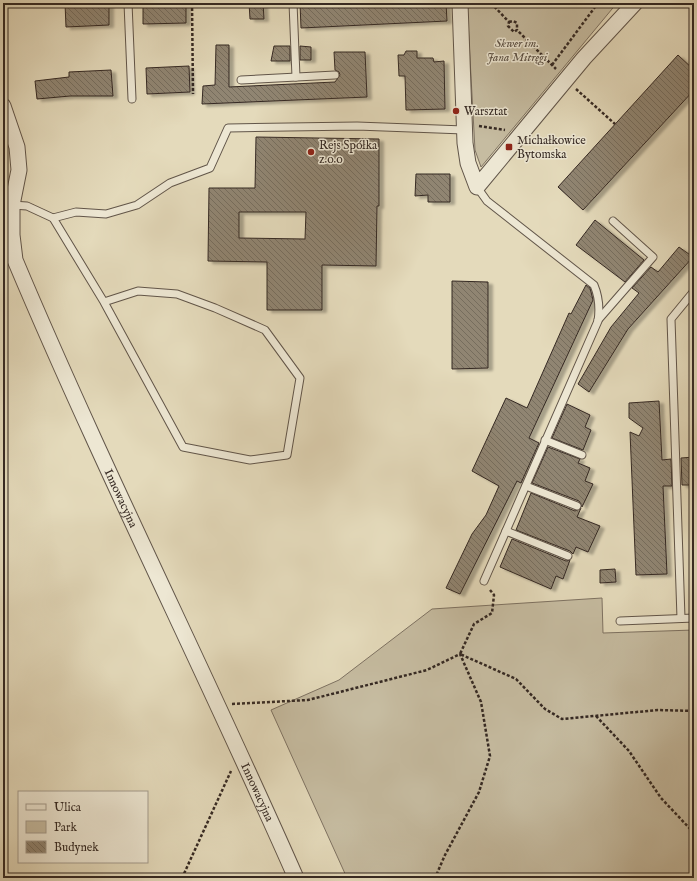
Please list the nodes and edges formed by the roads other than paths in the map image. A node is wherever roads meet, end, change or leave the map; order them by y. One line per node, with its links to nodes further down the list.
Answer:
1 (128, 3): 8 (lane)
2 (293, 3): 6 (lane)
3 (460, 3): 10 (street)
4 (635, 3): 11 (street)
5 (335, 75): 6 (lane)
6 (296, 77): 7 (lane)
7 (241, 80)
8 (132, 99)
9 (3, 106): 12 (street, Innowacyjna)
10 (464, 127): 11 (street); 13 (lane)
11 (477, 187): 17 (lane)
12 (12, 206): 13 (lane); 28 (street, Innowacyjna)
13 (53, 218): 16 (lane)
14 (613, 221): 17 (lane)
15 (694, 291): 25 (lane)
16 (104, 302): 16 (lane)
17 (598, 321): 18 (lane)
18 (546, 440): 19 (lane); 20 (lane)
19 (582, 455)
20 (526, 486): 21 (lane); 22 (lane)
21 (577, 506)
22 (506, 531): 23 (lane); 24 (lane)
23 (568, 556)
24 (484, 582)
25 (681, 618): 26 (lane); 27 (lane)
26 (694, 618)
27 (620, 621)
28 (296, 878)

